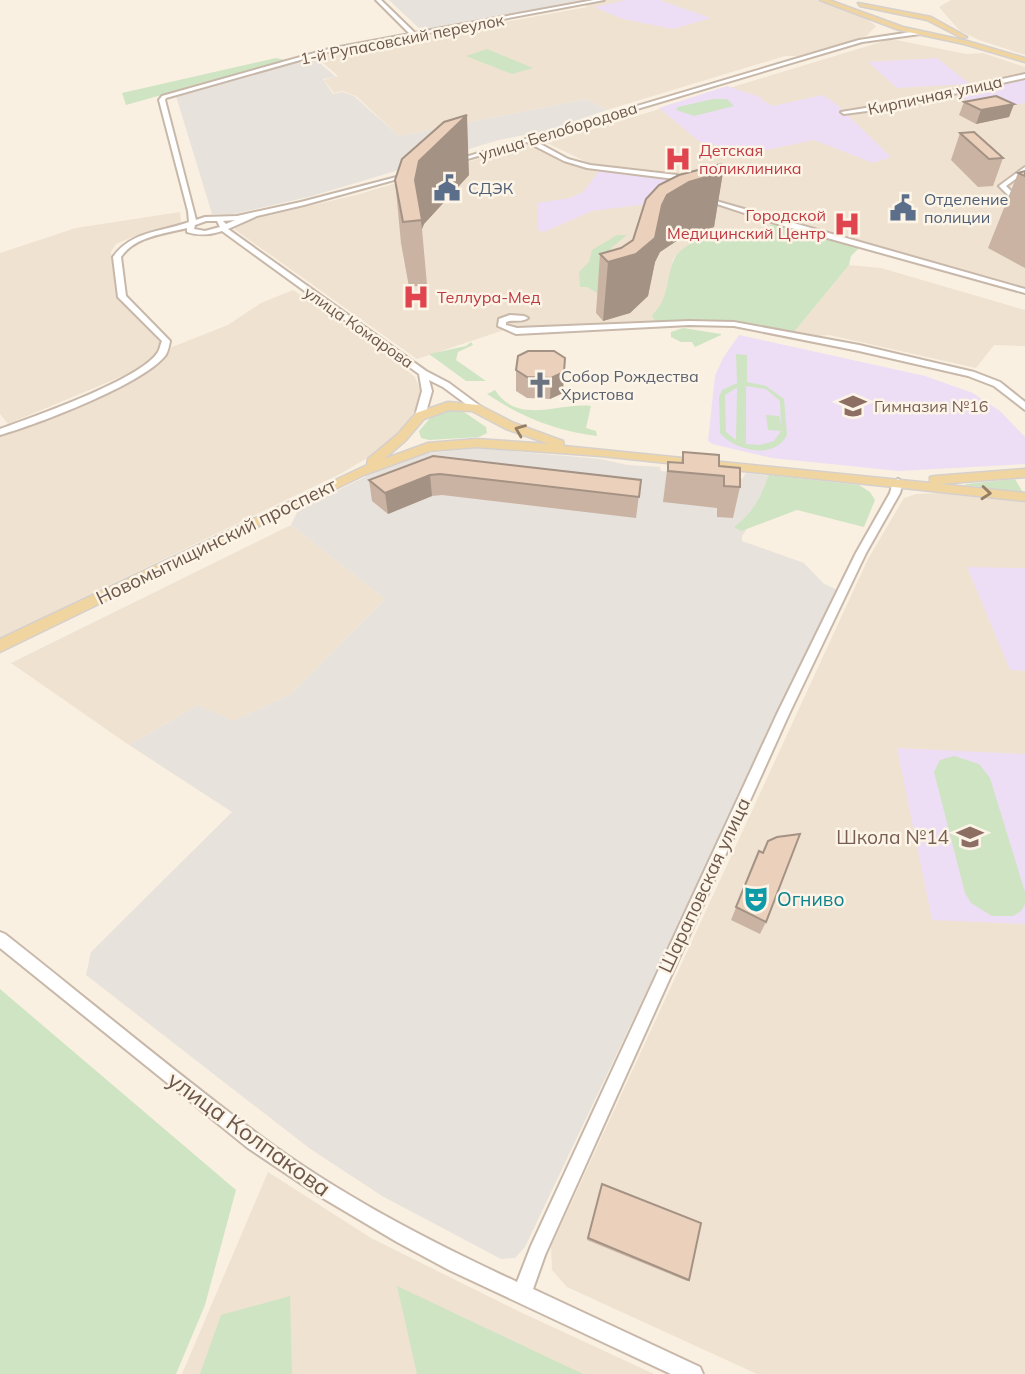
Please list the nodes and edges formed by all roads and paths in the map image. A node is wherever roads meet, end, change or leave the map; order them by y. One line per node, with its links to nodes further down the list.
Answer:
1 (378, 0): 11 (street)
2 (602, 0): 11 (street, 1-й Рупасовский переулок)
3 (823, 0): 6 (main road)
4 (848, 0): 5 (main road)
5 (866, 6): 6 (main road); 7 (main road)
6 (850, 10): 8 (main road)
7 (917, 16): 8 (main road); 9 (main road)
8 (887, 24): 10 (main road); 12 (street, улица Белобородова)
9 (943, 25): 10 (main road); 13 (main road)
10 (918, 33): 12 (street); 13 (main road)
11 (413, 34): 20 (street, 1-й Рупасовский переулок)
12 (861, 41): 16 (street, улица Белобородова)
13 (1025, 59)
14 (1025, 76): 15 (street, Кирпичная улица)
15 (844, 112)
16 (528, 140): 17 (street, улица Белобородова); 29 (street)
17 (447, 163)
18 (1025, 169): 21 (street)
19 (421, 171): 22 (street)
20 (192, 211): 23 (street); 24 (street)
21 (1005, 212)
22 (254, 215): 23 (street); 25 (street)
23 (212, 219): 24 (street); 25 (street, улица Комарова)
24 (192, 224): 26 (street); 27 (street)
25 (223, 227): 26 (street); 28 (street, улица Комарова)
26 (201, 234): 27 (street); 28 (street, улица Комарова)
27 (153, 235): 35 (street)
28 (238, 242): 31 (street, улица Комарова)
29 (1025, 291)
30 (524, 318): 32 (street)
31 (423, 373): 33 (street, улица Комарова); 34 (street)
32 (1025, 407)
33 (486, 413): 34 (main road); 36 (main road); 38 (main road, one-way to 33)
34 (417, 420): 37 (main road); 39 (main road)
35 (0, 432)
36 (476, 443): 37 (main road, Новомытищинский проспект); 38 (main road, Новомытищинский проспект)
37 (436, 446): 39 (main road, Новомытищинский проспект)
38 (599, 452): 41 (main road, Новомытищинский проспект)
39 (359, 472): 44 (main road, Новомытищинский проспект)
40 (1025, 474): 41 (main road, Новомытищинский проспект); 42 (main road)
41 (898, 482): 43 (main road, Новомытищинский проспект, one-way to 43); 46 (street, Шараповская улица)
42 (1025, 488)
43 (1025, 497)
44 (0, 646)
45 (0, 939): 46 (street, улица Колпакова)
46 (522, 1293): 47 (street)
47 (692, 1374)

